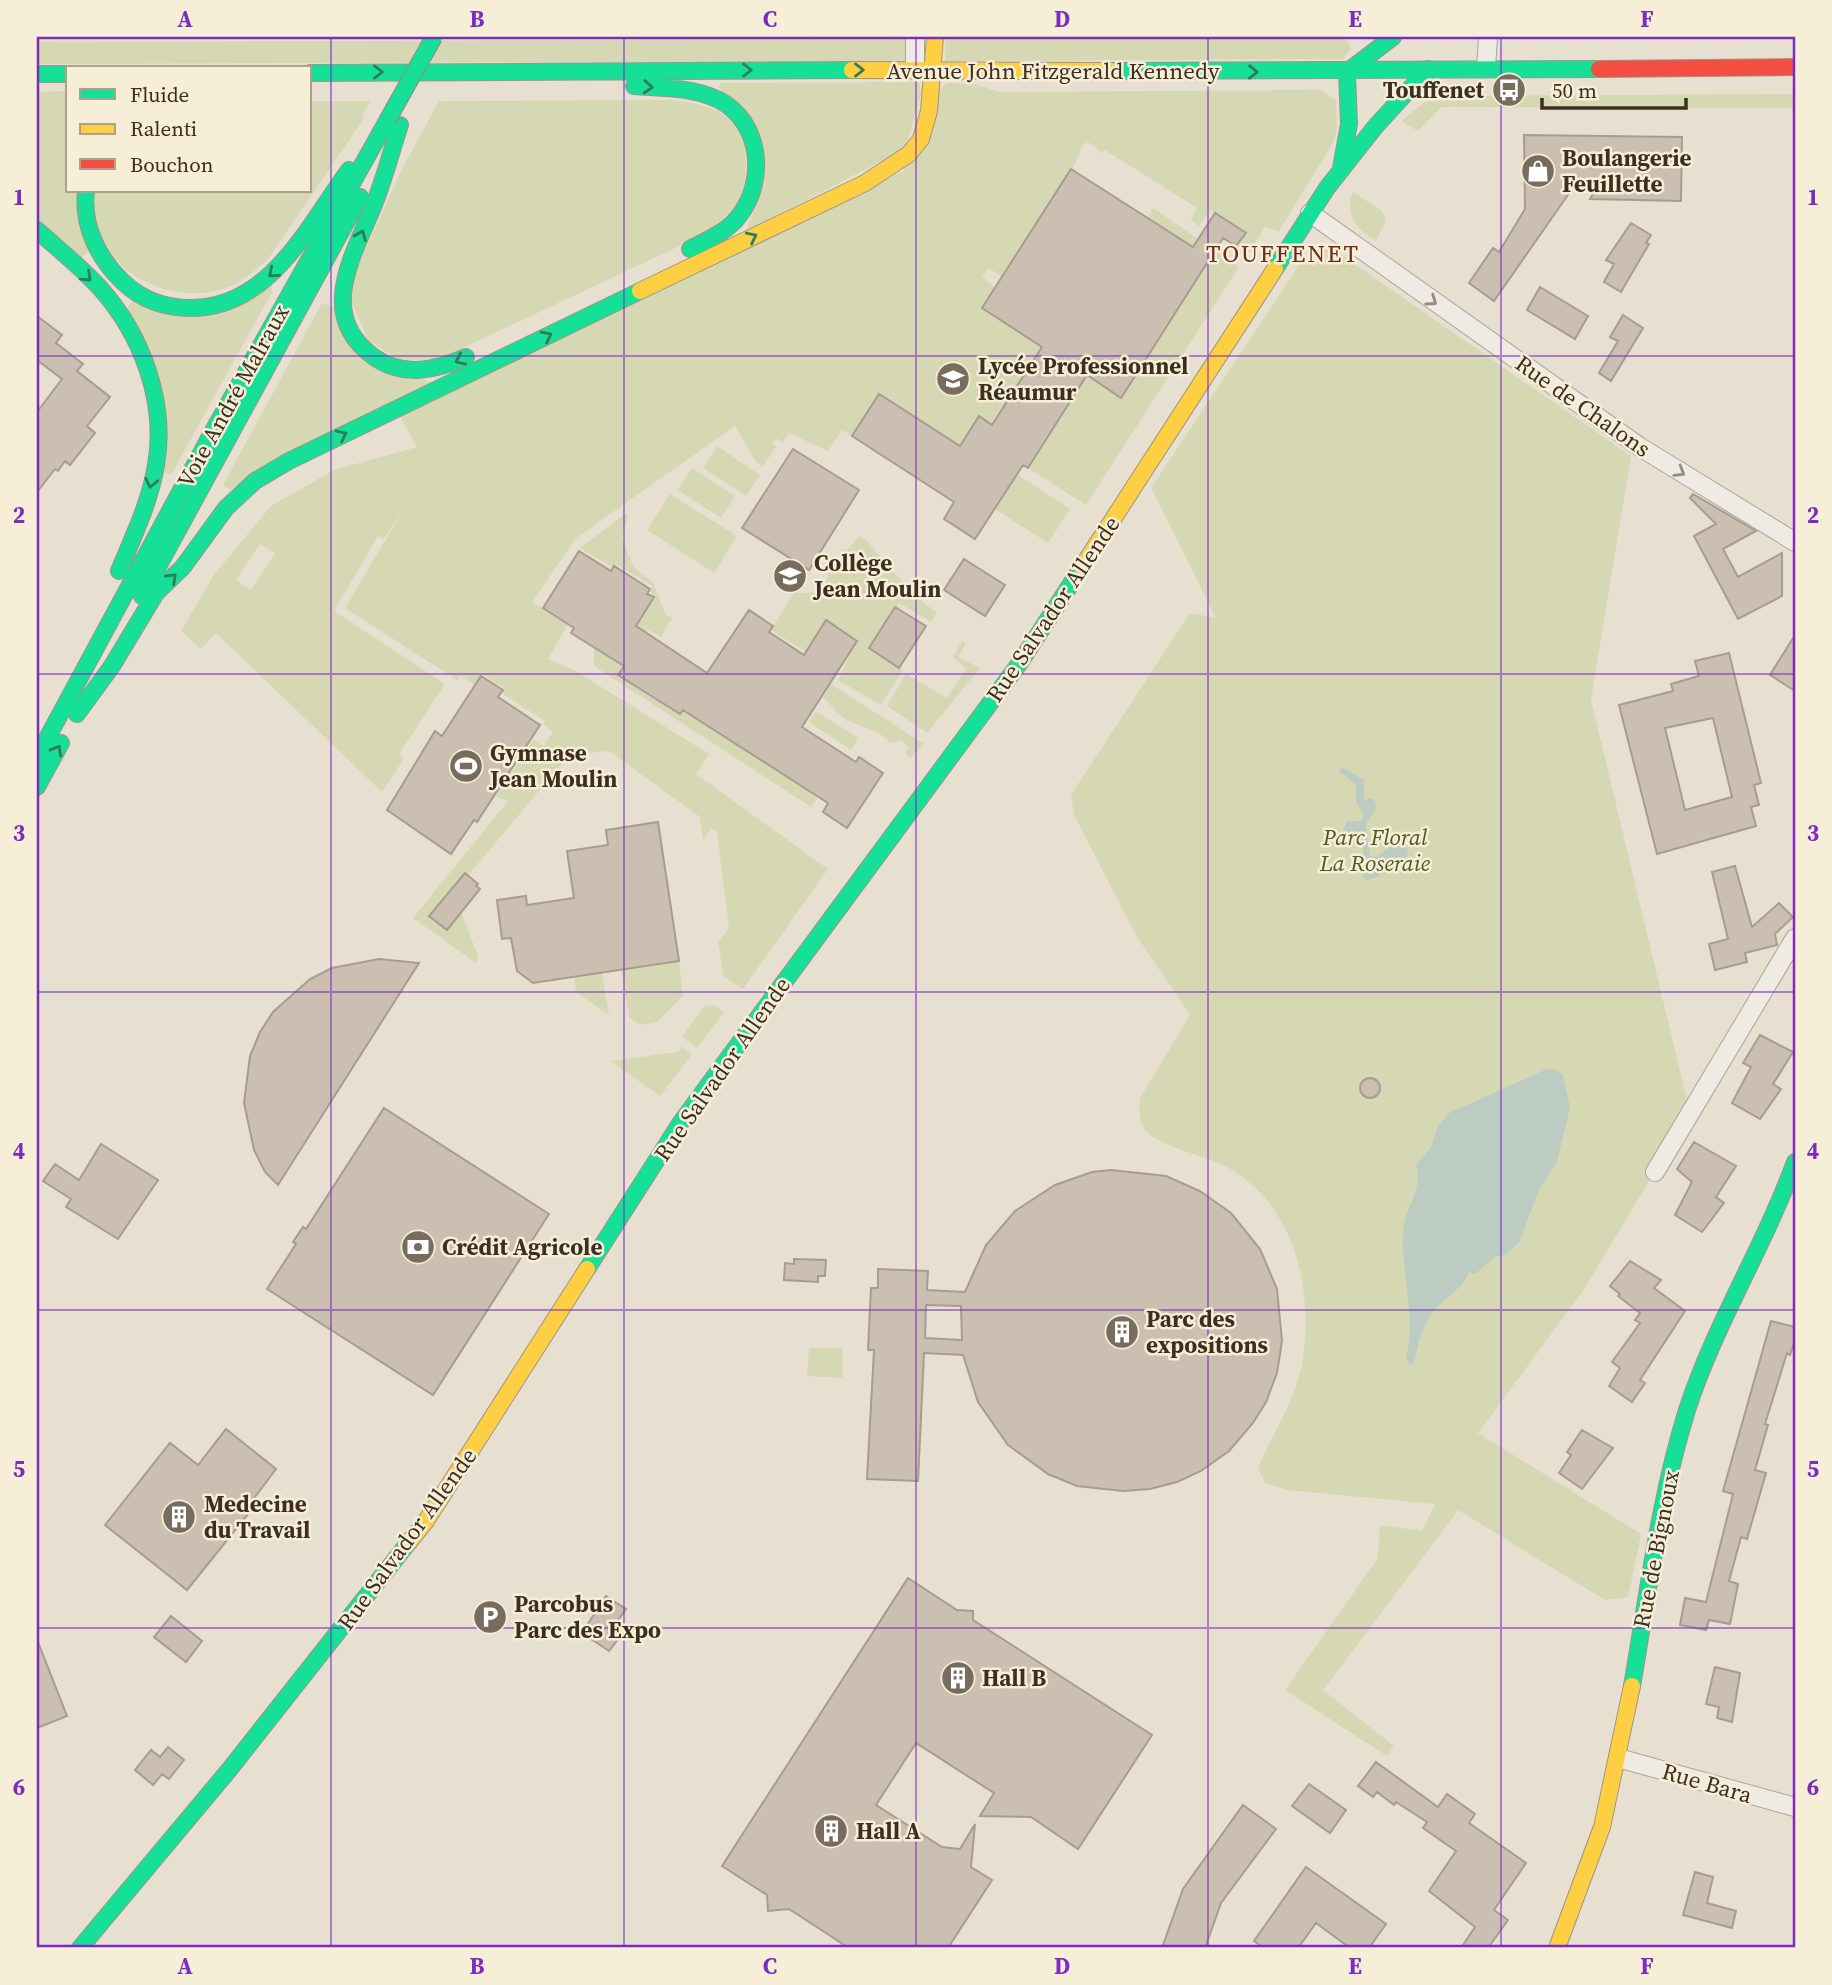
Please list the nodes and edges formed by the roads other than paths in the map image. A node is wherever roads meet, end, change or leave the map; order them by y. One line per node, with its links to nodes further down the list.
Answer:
1 (433, 37): 20 (main road, Voie André Malraux, bridge)
2 (915, 37): 11 (street)
3 (935, 37): 12 (main road)
4 (1358, 37): 7 (main road)
5 (1393, 37): 7 (main road)
6 (1488, 37): 9 (street)
7 (1371, 54): 14 (main road); 18 (main road)
8 (1795, 67): 9 (main road, Avenue John Fitzgerald Kennedy)
9 (1486, 68): 10 (main road, Avenue John Fitzgerald Kennedy)
10 (1428, 69): 18 (main road, Avenue John Fitzgerald Kennedy); 21 (main road, Rue Salvador Allende)
11 (915, 70): 12 (main road, Avenue John Fitzgerald Kennedy); 13 (main road, Avenue John Fitzgerald Kennedy, one-way to 11)
12 (934, 70): 14 (main road, Avenue John Fitzgerald Kennedy, one-way to 14); 27 (main road, one-way to 12)
13 (507, 71): 15 (main road, Avenue John Fitzgerald Kennedy, one-way to 13); 20 (main road, one-way to 20)
14 (1347, 72): 18 (main road, Avenue John Fitzgerald Kennedy); 22 (main road, Rue Salvador Allende)
15 (312, 73)
16 (37, 74): 17 (main road)
17 (66, 74)
18 (1380, 76)
19 (1378, 103): 21 (main road)
20 (393, 123): 23 (main road, one-way to 23); 27 (main road, Voie André Malraux)
21 (1375, 127): 22 (main road, Rue Salvador Allende)
22 (1340, 171): 24 (main road, Rue Salvador Allende)
23 (86, 192)
24 (1310, 213): 26 (street, Rue de Chalons, one-way to 26); 35 (main road, Rue Salvador Allende)
25 (37, 230): 27 (main road, one-way to 27)
26 (1795, 542)
27 (70, 711): 28 (main road, Voie André Malraux); 29 (main road, Voie André Malraux, one-way to 27)
28 (37, 757)
29 (37, 787)
30 (1795, 938): 32 (street)
31 (1795, 1161): 33 (main road, Rue de Bignoux)
32 (1655, 1172)
33 (1618, 1758): 34 (street, Rue Bara); 36 (main road, Rue de Bignoux)
34 (1795, 1807)
35 (80, 1948)
36 (1557, 1948)

